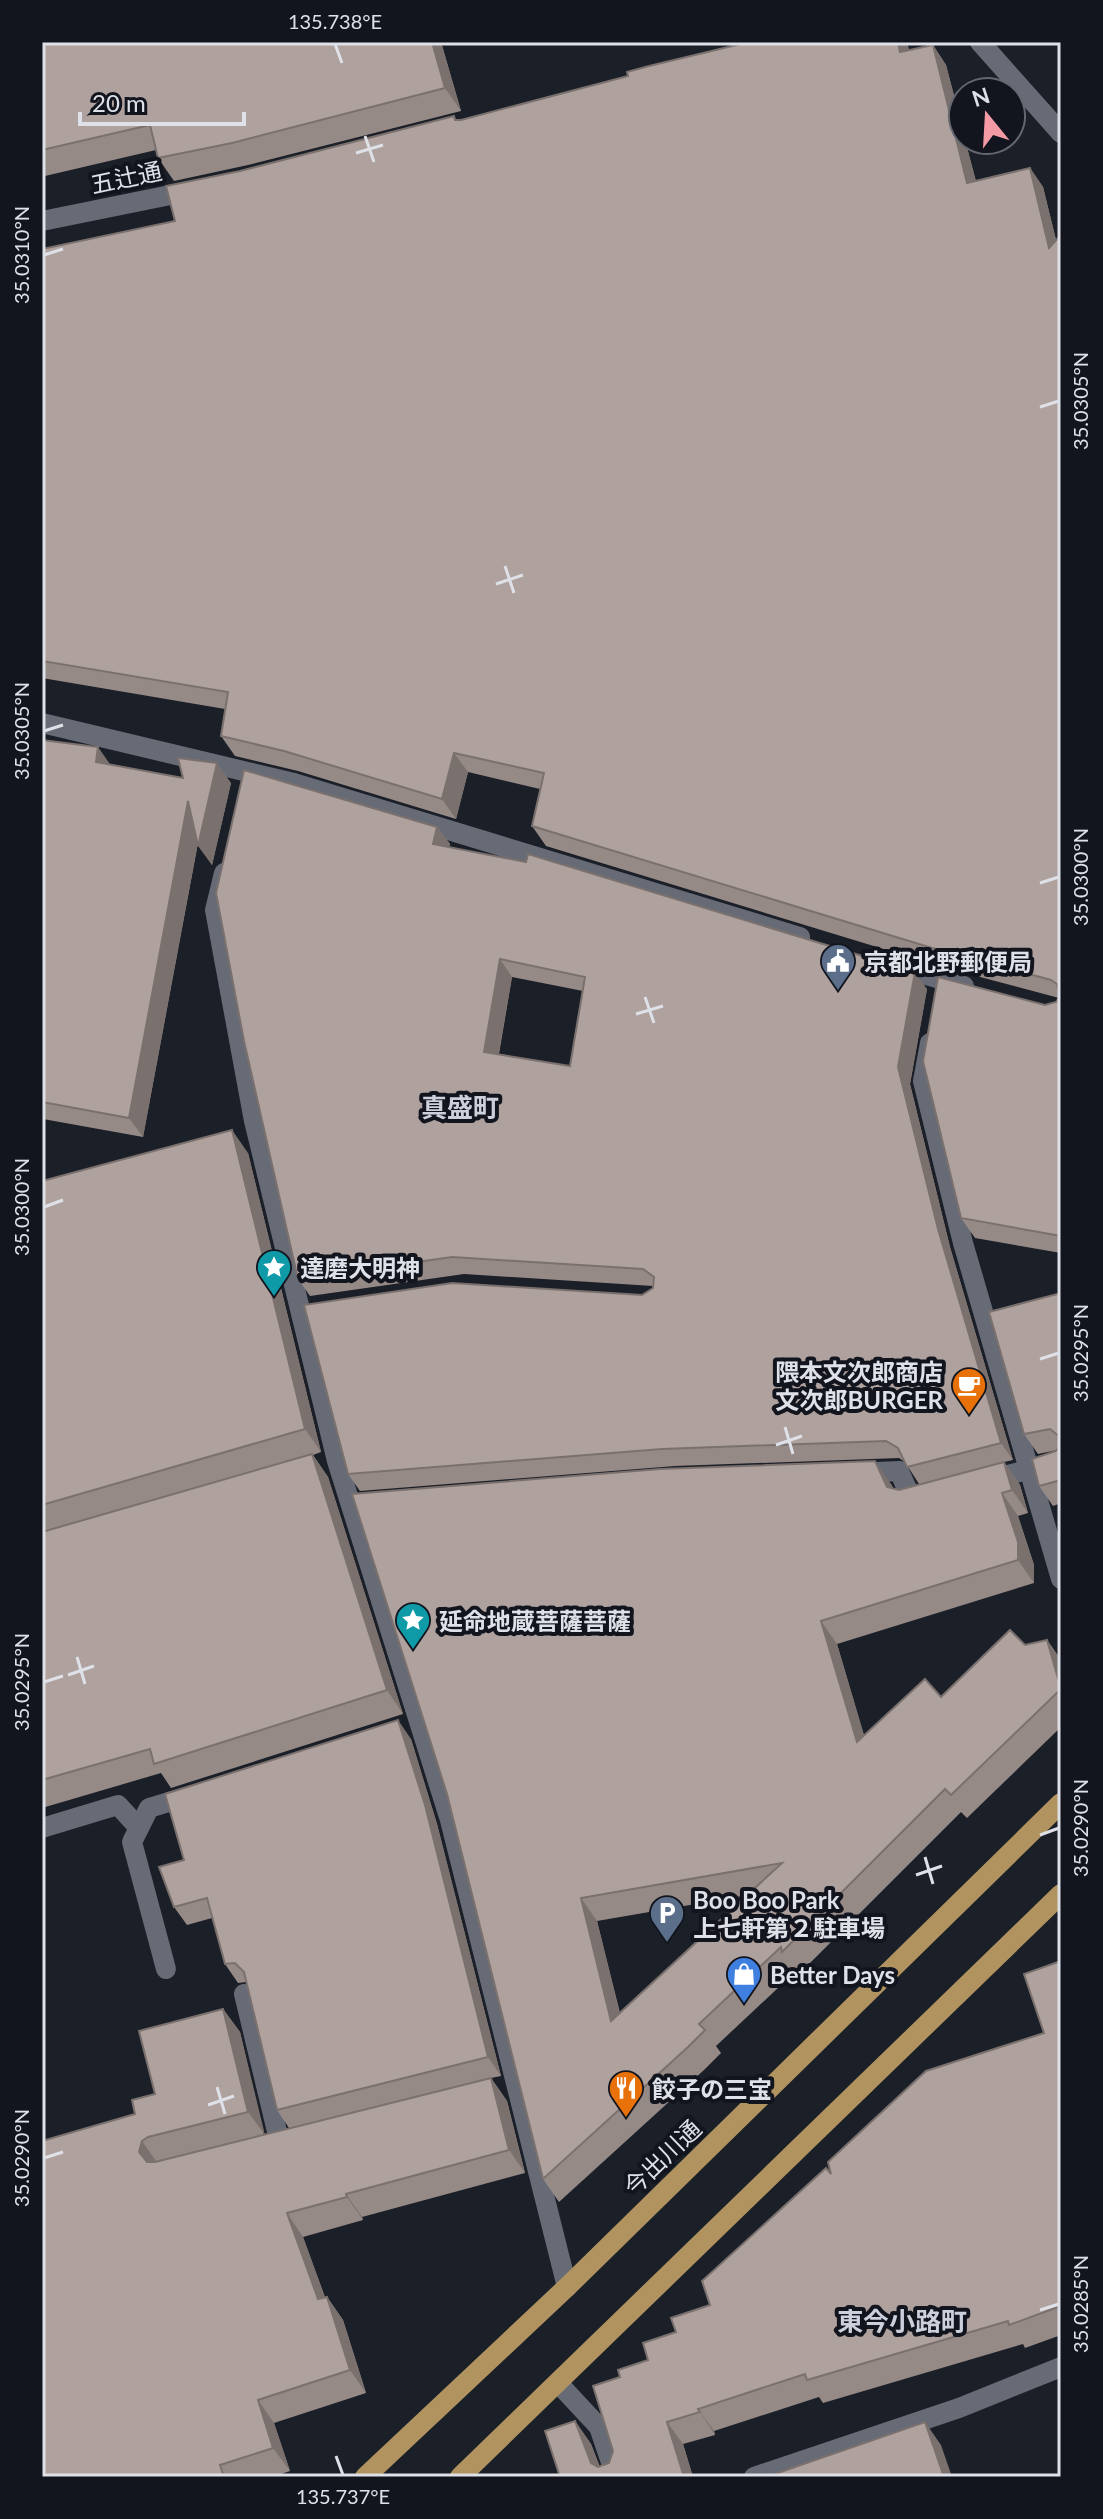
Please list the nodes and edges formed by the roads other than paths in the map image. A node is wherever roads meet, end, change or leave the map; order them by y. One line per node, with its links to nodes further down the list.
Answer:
1 (980, 42): 2 (street)
2 (1061, 133)
3 (221, 184): 4 (street, 五辻通)
4 (42, 221)
5 (42, 723): 7 (street)
6 (229, 849): 25 (street)
7 (822, 944)
8 (867, 958): 9 (street)
9 (987, 992)
10 (934, 1024): 12 (street)
11 (1061, 1461): 12 (street)
12 (1029, 1470): 14 (street); 16 (street)
13 (837, 1474): 15 (street)
14 (970, 1485)
15 (941, 1493)
16 (1061, 1579)
17 (209, 1789): 20 (street)
18 (1061, 1803): 25 (main road, 今出川通)
19 (42, 1828): 20 (street)
20 (139, 1828): 22 (street)
21 (1061, 1894): 27 (main road)
22 (166, 1969)
23 (244, 1994): 24 (street)
24 (280, 2144)
25 (567, 2287): 28 (main road, 今出川通)
26 (1061, 2367): 31 (street)
27 (558, 2383): 29 (main road); 30 (street)
28 (365, 2477)
29 (460, 2477)
30 (616, 2477)
31 (754, 2477)

